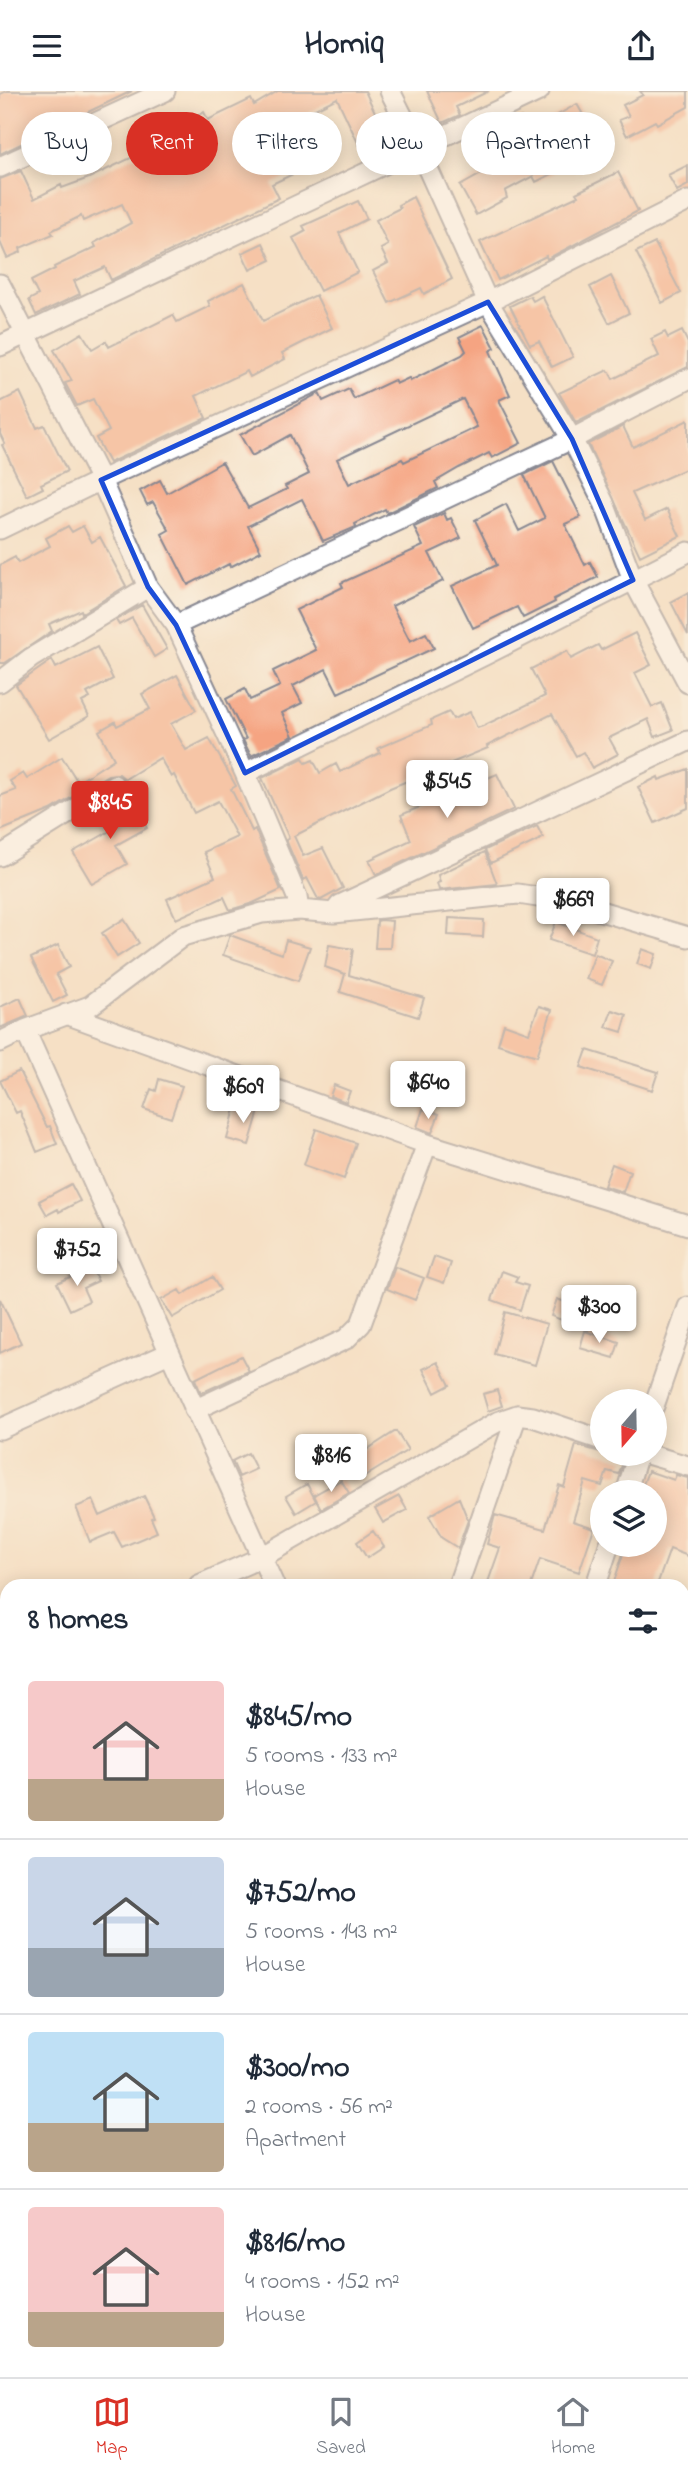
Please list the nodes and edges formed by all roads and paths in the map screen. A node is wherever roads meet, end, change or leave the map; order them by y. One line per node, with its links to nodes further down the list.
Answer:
1 (165, 91): 6 (street)
2 (390, 91): 4 (street)
3 (539, 91): 5 (street)
4 (400, 112)
5 (447, 135)
6 (0, 166)
7 (363, 175): 12 (street)
8 (431, 175): 11 (street)
9 (688, 201): 11 (street)
10 (0, 284): 12 (street)
11 (488, 302): 15 (street); 16 (street)
12 (24, 334): 13 (street); 16 (street)
13 (0, 346)
14 (688, 379): 15 (street)
15 (572, 439): 19 (street); 21 (street)
16 (101, 480): 17 (street); 20 (street)
17 (0, 529)
18 (688, 552): 19 (street)
19 (633, 580): 23 (street); 25 (street)
20 (148, 587): 21 (street); 22 (street)
21 (176, 625): 25 (street)
22 (0, 682)
23 (688, 683)
24 (688, 741): 29 (street)
25 (245, 773): 28 (street)
26 (114, 785): 27 (street)
27 (0, 856)
28 (299, 910): 29 (street); 33 (street)
29 (334, 913): 31 (street)
30 (688, 921): 31 (street)
31 (666, 930): 32 (street)
32 (688, 937)
33 (66, 1014): 34 (street); 36 (street)
34 (25, 1030): 35 (street); 39 (street)
35 (0, 1042)
36 (427, 1144): 37 (street); 41 (street)
37 (688, 1225)
38 (688, 1307): 40 (street)
39 (169, 1353): 41 (street); 43 (street)
40 (660, 1389)
41 (194, 1410): 48 (street)
42 (517, 1415): 44 (street); 48 (street); 51 (street)
43 (0, 1429)
44 (590, 1436)
45 (667, 1460): 46 (street)
46 (688, 1467)
47 (605, 1557): 52 (street)
48 (260, 1558): 49 (street); 50 (street)
49 (213, 1579)
50 (271, 1579)
51 (460, 1579)
52 (598, 1579)

